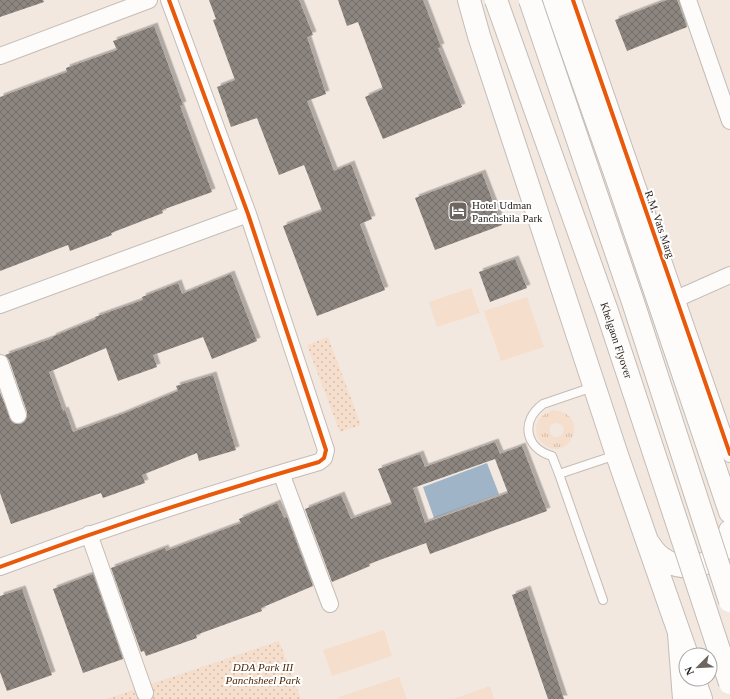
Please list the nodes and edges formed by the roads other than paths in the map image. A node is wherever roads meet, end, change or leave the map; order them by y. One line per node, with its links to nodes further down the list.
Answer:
1 (149, 0): 9 (street)
2 (169, 0): 11 (street)
3 (468, 0): 16 (main road)
4 (496, 0): 32 (main road, Khelgaon Flyover, bridge)
5 (530, 0): 28 (main road, bridge)
6 (554, 0): 22 (main road)
7 (573, 0): 13 (street, R.M. Vats Marg)
8 (688, 0): 10 (street)
9 (0, 56)
10 (730, 121)
11 (248, 214): 14 (street); 20 (street)
12 (730, 275): 13 (street)
13 (676, 299): 18 (street, R.M. Vats Marg)
14 (0, 305)
15 (0, 363): 17 (street)
16 (594, 386): 19 (main road); 21 (lane)
17 (18, 415)
18 (730, 454)
19 (617, 455): 21 (lane); 25 (main road)
20 (281, 473): 24 (street); 29 (street)
21 (559, 474): 27 (lane)
22 (729, 504)
23 (730, 531): 25 (main road)
24 (89, 534): 26 (street); 34 (street)
25 (646, 538): 30 (main road)
26 (0, 567)
27 (603, 600)
28 (730, 601)
29 (330, 604)
30 (679, 630): 31 (main road); 35 (main road)
31 (684, 647)
32 (730, 683)
33 (697, 687): 36 (main road)
34 (144, 693)
35 (684, 699)
36 (701, 699)

